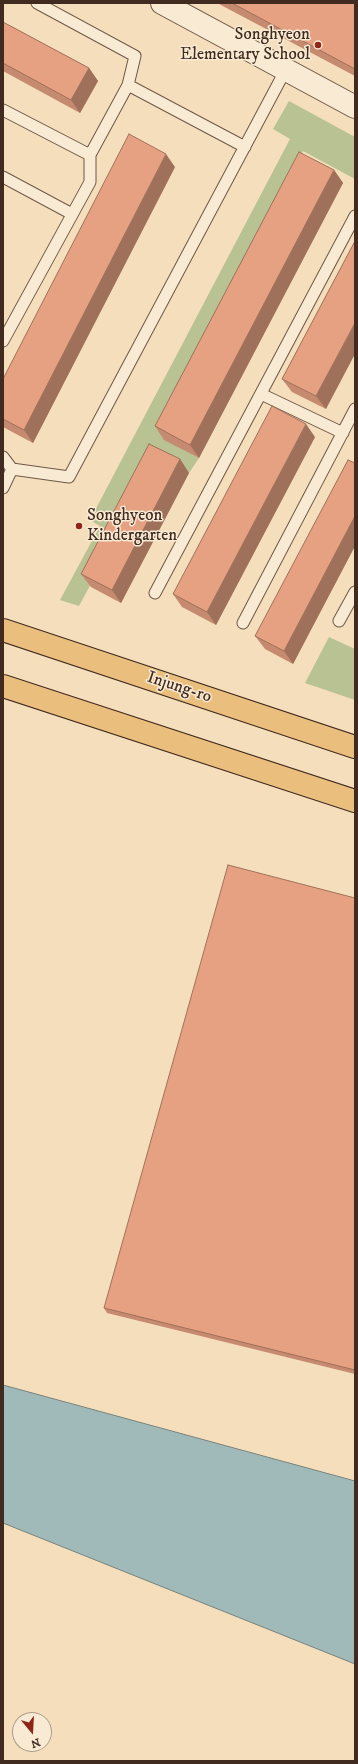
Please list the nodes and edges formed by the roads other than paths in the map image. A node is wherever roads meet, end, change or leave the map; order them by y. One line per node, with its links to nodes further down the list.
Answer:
1 (37, 3): 4 (lane)
2 (162, 3): 3 (street)
3 (285, 71): 5 (street); 7 (lane)
4 (128, 85): 7 (lane); 8 (lane)
5 (355, 108)
6 (3, 110): 8 (lane)
7 (245, 147): 17 (lane)
8 (90, 155): 10 (lane)
9 (3, 177): 10 (lane)
10 (72, 214): 12 (lane)
11 (355, 216): 13 (lane)
12 (3, 341)
13 (261, 394): 15 (lane); 20 (lane)
14 (355, 409): 15 (lane)
15 (342, 433): 22 (lane)
16 (3, 457): 17 (lane)
17 (12, 469): 18 (lane)
18 (3, 488)
19 (355, 592): 21 (lane)
20 (155, 594)
21 (339, 622)
22 (243, 623)
23 (3, 630): 25 (main road, Injung-ro)
24 (3, 686): 26 (main road)
25 (355, 747)
26 (355, 801)

